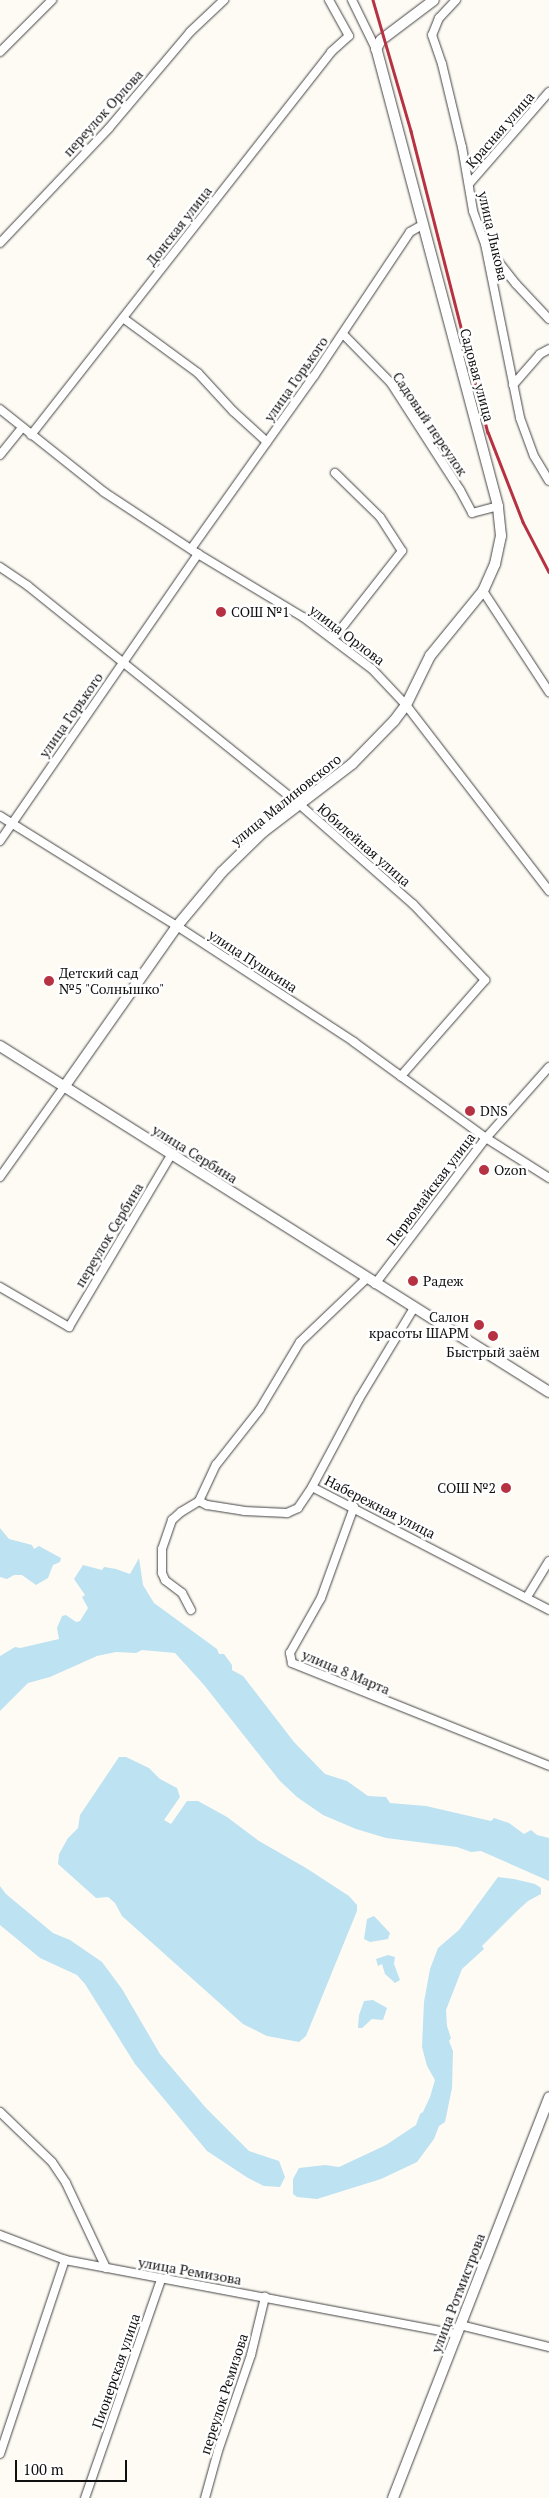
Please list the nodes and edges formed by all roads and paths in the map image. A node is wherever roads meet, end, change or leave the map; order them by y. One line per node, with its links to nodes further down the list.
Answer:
1 (52, 0): 8 (street)
2 (224, 0): 12 (street, переулок Орлова)
3 (329, 0): 14 (street, Донская улица)
4 (352, 0): 7 (street, Садовая улица)
5 (434, 0): 7 (street)
6 (456, 0): 10 (street, улица Лыкова)
7 (376, 49): 11 (street, Садовая улица)
8 (0, 52)
9 (549, 92): 10 (street, Красная улица)
10 (469, 184): 13 (street, улица Лыкова)
11 (422, 225): 16 (street, улица Горького); 26 (street, Садовая улица)
12 (0, 242)
13 (484, 244): 15 (street); 18 (street, улица Лыкова)
14 (123, 318): 21 (street, Донская улица); 22 (street)
15 (549, 319)
16 (343, 334): 22 (street, улица Горького); 26 (street, Садовый переулок)
17 (549, 349): 18 (street)
18 (513, 385): 25 (street, улица Лыкова)
19 (0, 409): 20 (street, улица Орлова)
20 (22, 428): 21 (street, улица Орлова); 23 (street)
21 (31, 435): 27 (street, улица Орлова)
22 (267, 442): 27 (street, улица Горького)
23 (0, 455)
24 (335, 473): 30 (street)
25 (549, 481)
26 (498, 506): 29 (street, Садовая улица)
27 (195, 552): 30 (street, улица Орлова); 31 (street, улица Горького)
28 (0, 567): 31 (street, Юбилейная улица)
29 (483, 591): 32 (street); 33 (street, улица Малиновского)
30 (333, 639): 33 (street, улица Орлова)
31 (122, 663): 34 (street, Юбилейная улица); 36 (street, улица Горького)
32 (549, 692)
33 (406, 705): 34 (street, улица Малиновского); 38 (street, улица Орлова)
34 (299, 804): 39 (street, улица Малиновского); 42 (street, Юбилейная улица)
35 (0, 816): 36 (street, улица Пушкина)
36 (12, 823): 37 (street, улица Горького); 39 (street, улица Пушкина)
37 (0, 841)
38 (549, 890)
39 (177, 926): 42 (street, улица Пушкина); 43 (street, улица Малиновского)
40 (0, 1046): 43 (street, улица Сербина)
41 (549, 1067): 44 (street, Первомайская улица)
42 (401, 1076): 44 (street, улица Пушкина)
43 (64, 1087): 45 (street, улица Сербина); 46 (street, улица Малиновского)
44 (486, 1138): 47 (street, улица Пушкина); 48 (street, Первомайская улица)
45 (171, 1155): 48 (street, улица Сербина); 49 (street, переулок Сербина)
46 (0, 1177)
47 (549, 1178)
48 (371, 1281): 50 (street, улица Сербина); 53 (street, Первомайская улица)
49 (0, 1287)
50 (414, 1308): 51 (street, улица Сербина); 52 (street)
51 (549, 1392)
52 (312, 1487): 53 (street, Набережная улица); 54 (street, Набережная улица)
53 (199, 1501): 57 (street)
54 (354, 1507): 56 (street, Набережная улица); 59 (street, улица 8 Марта)
55 (549, 1560): 56 (street)
56 (527, 1597): 58 (street, Набережная улица)
57 (191, 1610)
58 (549, 1610)
59 (549, 1766)
60 (549, 2097): 67 (street, улица Ротмистрова)
61 (0, 2112): 64 (street)
62 (0, 2235): 63 (street, улица Ремизова)
63 (65, 2260): 64 (street, улица Ремизова); 69 (street)
64 (106, 2268): 65 (street, улица Ремизова)
65 (161, 2280): 66 (street, улица Ремизова); 70 (street, Пионерская улица)
66 (265, 2297): 67 (street, улица Ремизова); 71 (street, переулок Ремизова)
67 (458, 2329): 68 (street, улица Ремизова); 72 (street, улица Ротмистрова)
68 (549, 2347)
69 (0, 2454)
70 (85, 2498)
71 (205, 2498)
72 (393, 2498)

